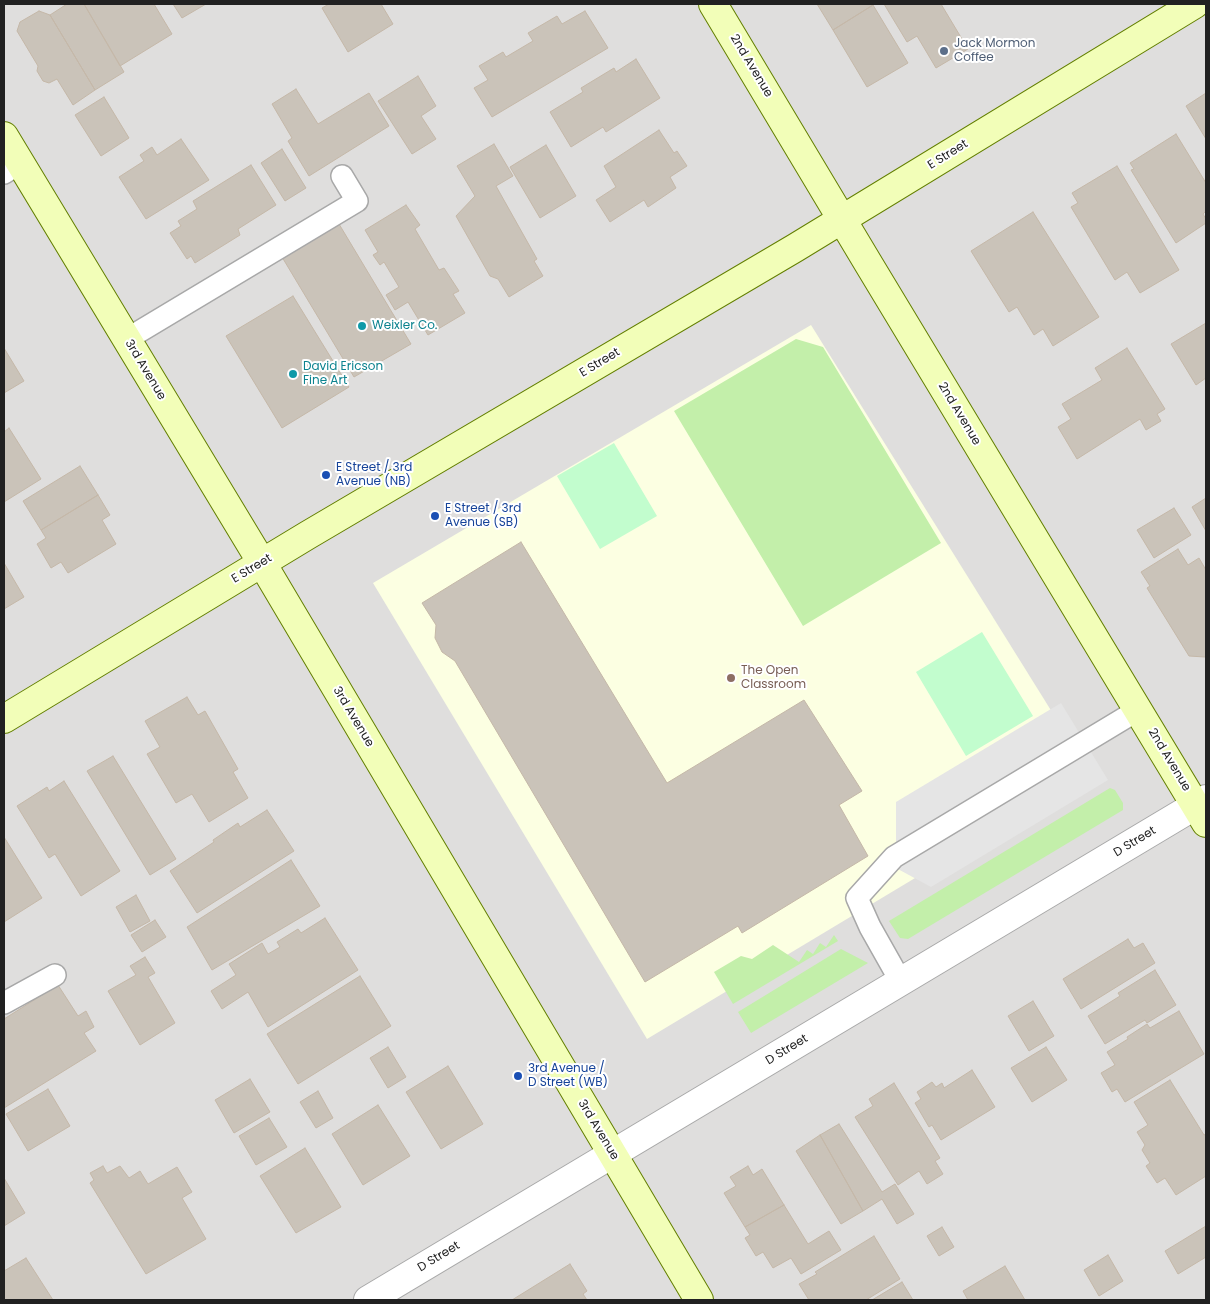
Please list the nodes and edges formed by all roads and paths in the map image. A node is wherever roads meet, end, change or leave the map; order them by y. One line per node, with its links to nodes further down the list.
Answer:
1 (713, 4): 6 (street, 2nd Avenue)
2 (1194, 4): 6 (street, E Street)
3 (4, 136): 4 (street, 3rd Avenue)
4 (12, 168): 7 (street, 3rd Avenue)
5 (342, 176): 7 (lane)
6 (842, 220): 8 (street, E Street); 9 (street, 2nd Avenue)
7 (127, 340): 8 (street, 3rd Avenue)
8 (262, 563): 10 (street, E Street); 15 (street, 3rd Avenue)
9 (1138, 710): 11 (street, 2nd Avenue); 13 (lane)
10 (4, 719)
11 (1203, 809): 13 (street, D Street)
12 (55, 975): 14 (lane)
13 (901, 982): 15 (street, D Street)
14 (4, 1003)
15 (613, 1154): 16 (street, D Street); 17 (street, 3rd Avenue)
16 (368, 1300)
17 (699, 1300)

